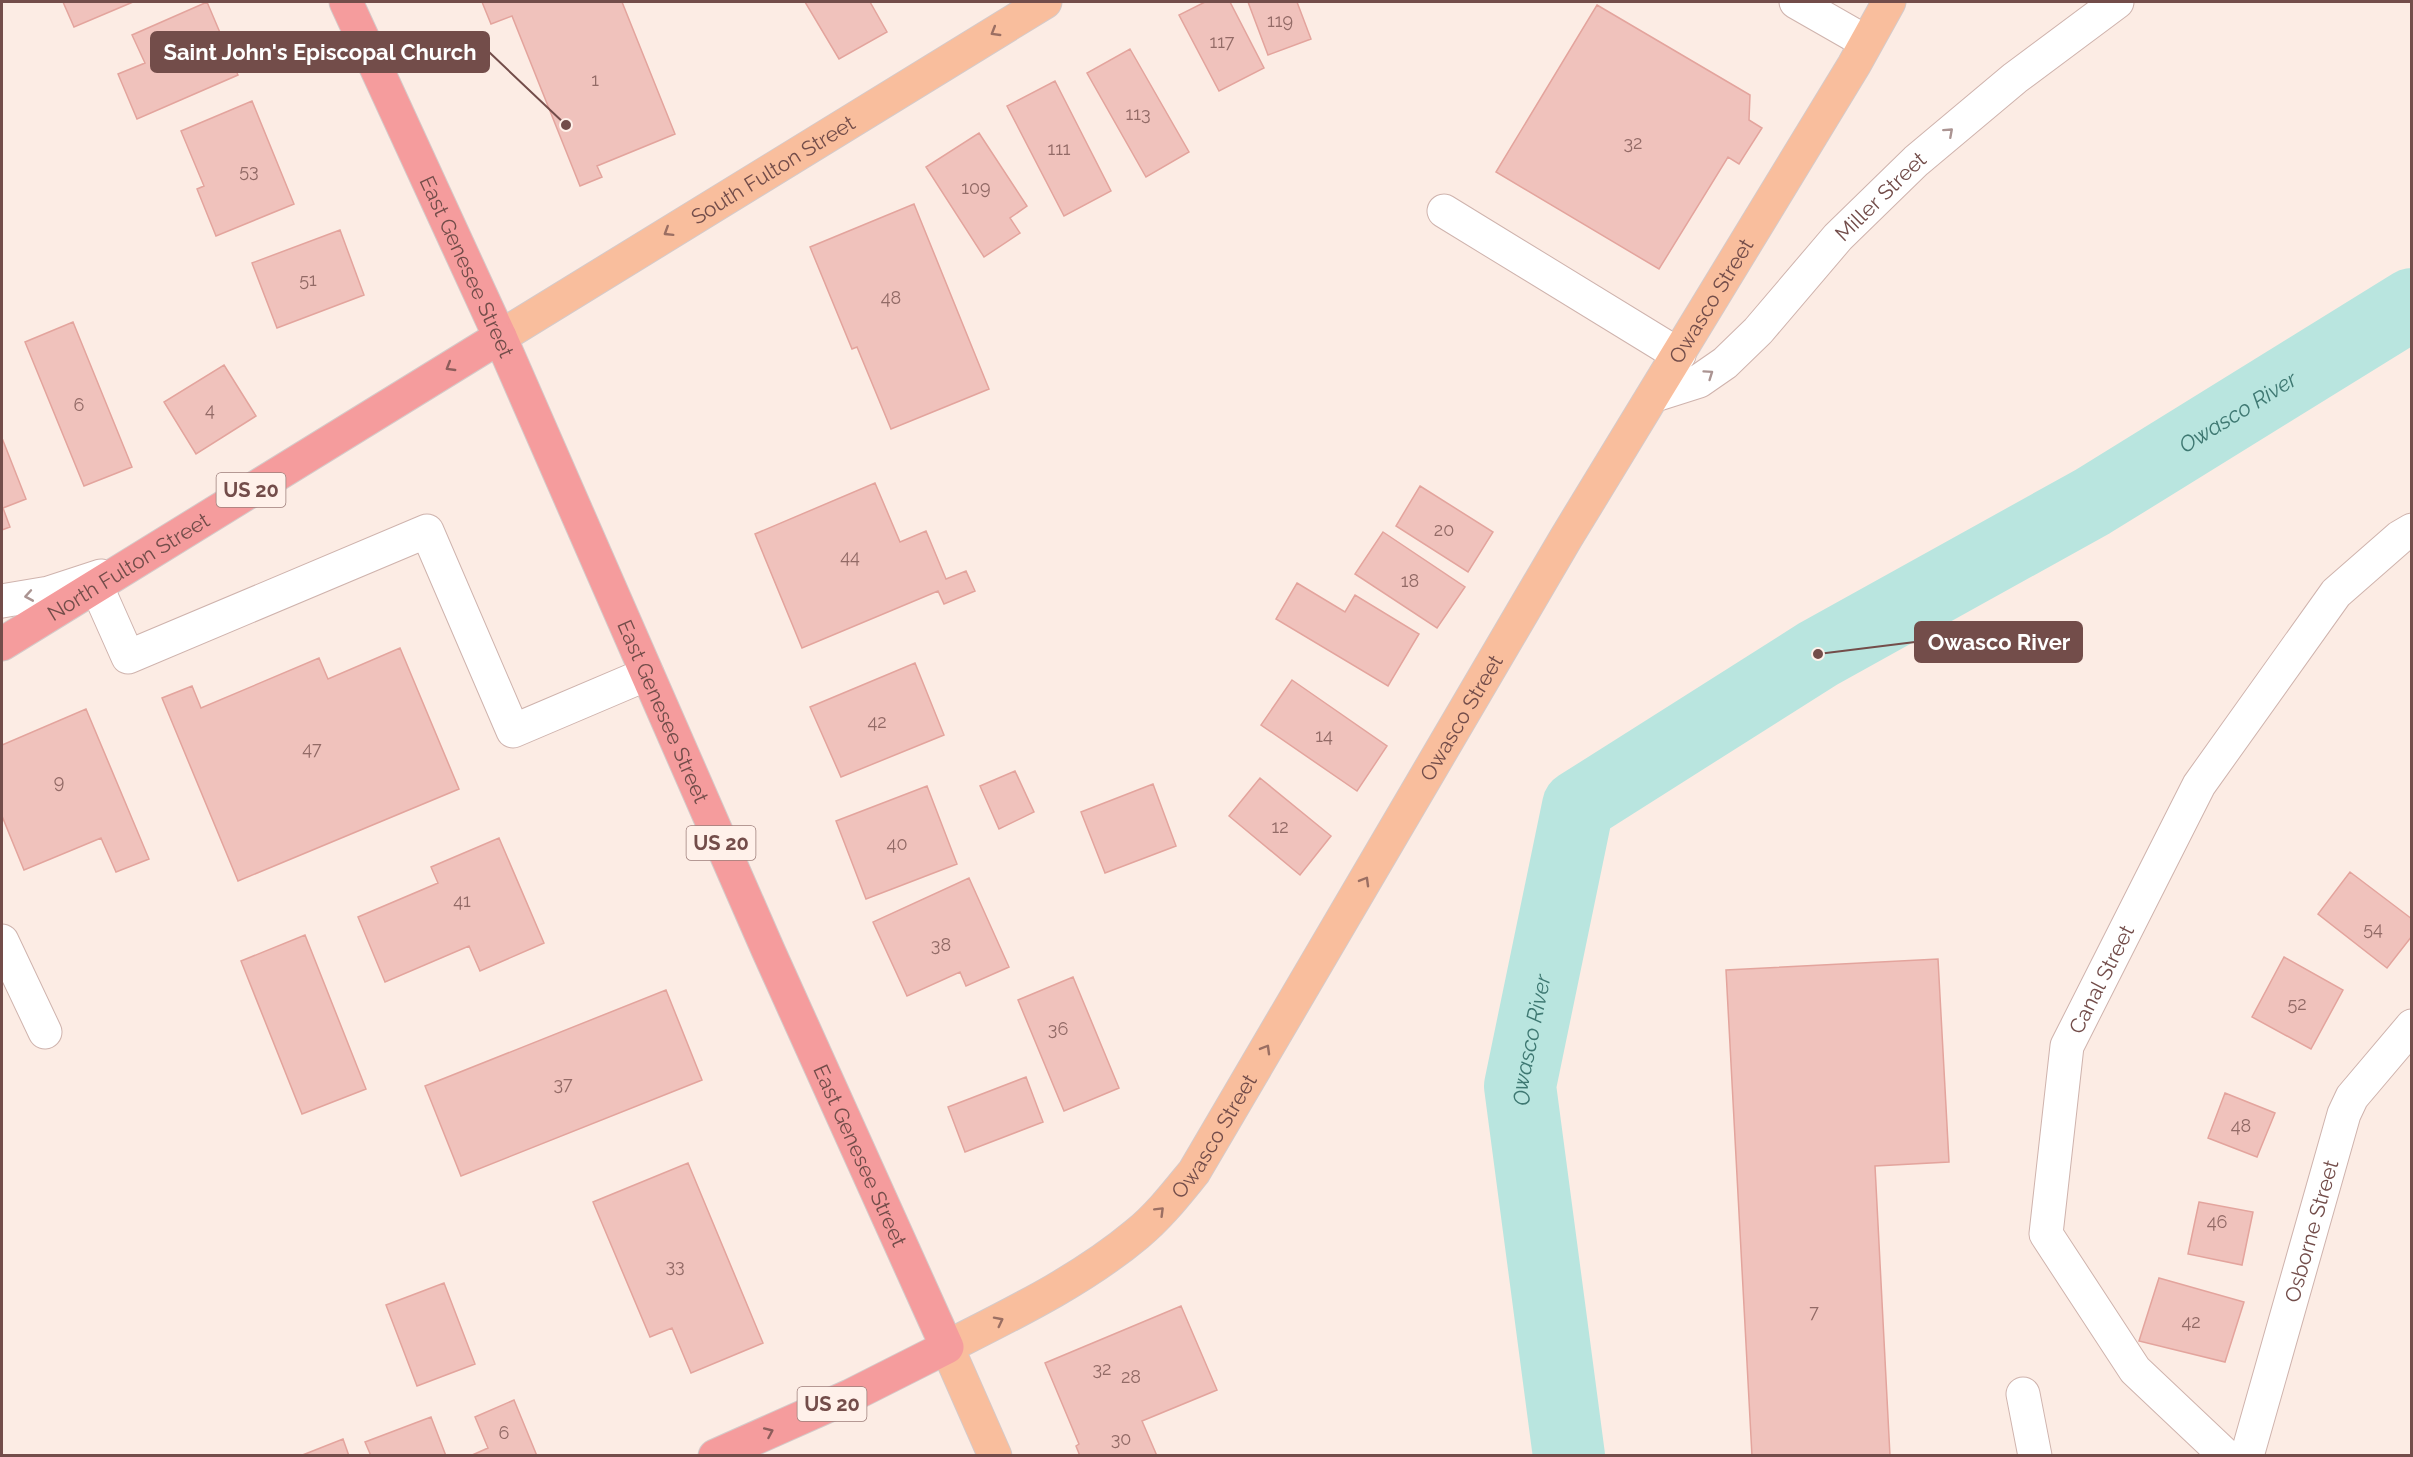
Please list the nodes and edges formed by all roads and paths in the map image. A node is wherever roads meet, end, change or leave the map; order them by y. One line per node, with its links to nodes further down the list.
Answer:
1 (346, 2): 8 (highway, East Genesee Street / US 20)
2 (1045, 2): 8 (main road, South Fulton Street, one-way to 8)
3 (1796, 2): 6 (street)
4 (1889, 2): 6 (main road, Owasco Street)
5 (2117, 2): 10 (street, Miller Street, one-way to 5)
6 (1866, 42): 9 (main road, Owasco Street)
7 (1444, 211): 9 (street)
8 (500, 337): 12 (highway, North Fulton Street / US 20, one-way to 12); 16 (highway, East Genesee Street / US 20)
9 (1679, 355): 10 (main road, Owasco Street)
10 (1655, 395): 20 (main road, Owasco Street, one-way to 10)
11 (2412, 530): 25 (street, Canal Street)
12 (125, 567): 13 (highway, North Fulton Street / US 20); 14 (street, one-way to 14)
13 (96, 585): 15 (highway, North Fulton Street / US 20); 16 (street)
14 (2, 601)
15 (2, 644)
16 (647, 674): 20 (highway, East Genesee Street / US 20)
17 (2, 941): 19 (street)
18 (2412, 1026): 26 (street, Osborne Street)
19 (45, 1032)
20 (947, 1347): 22 (highway, US 20, one-way to 20); 23 (main road, East Genesee Street)
21 (2023, 1394): 24 (street)
22 (715, 1455)
23 (994, 1455)
24 (2035, 1455)
25 (2226, 1455)
26 (2247, 1455)

